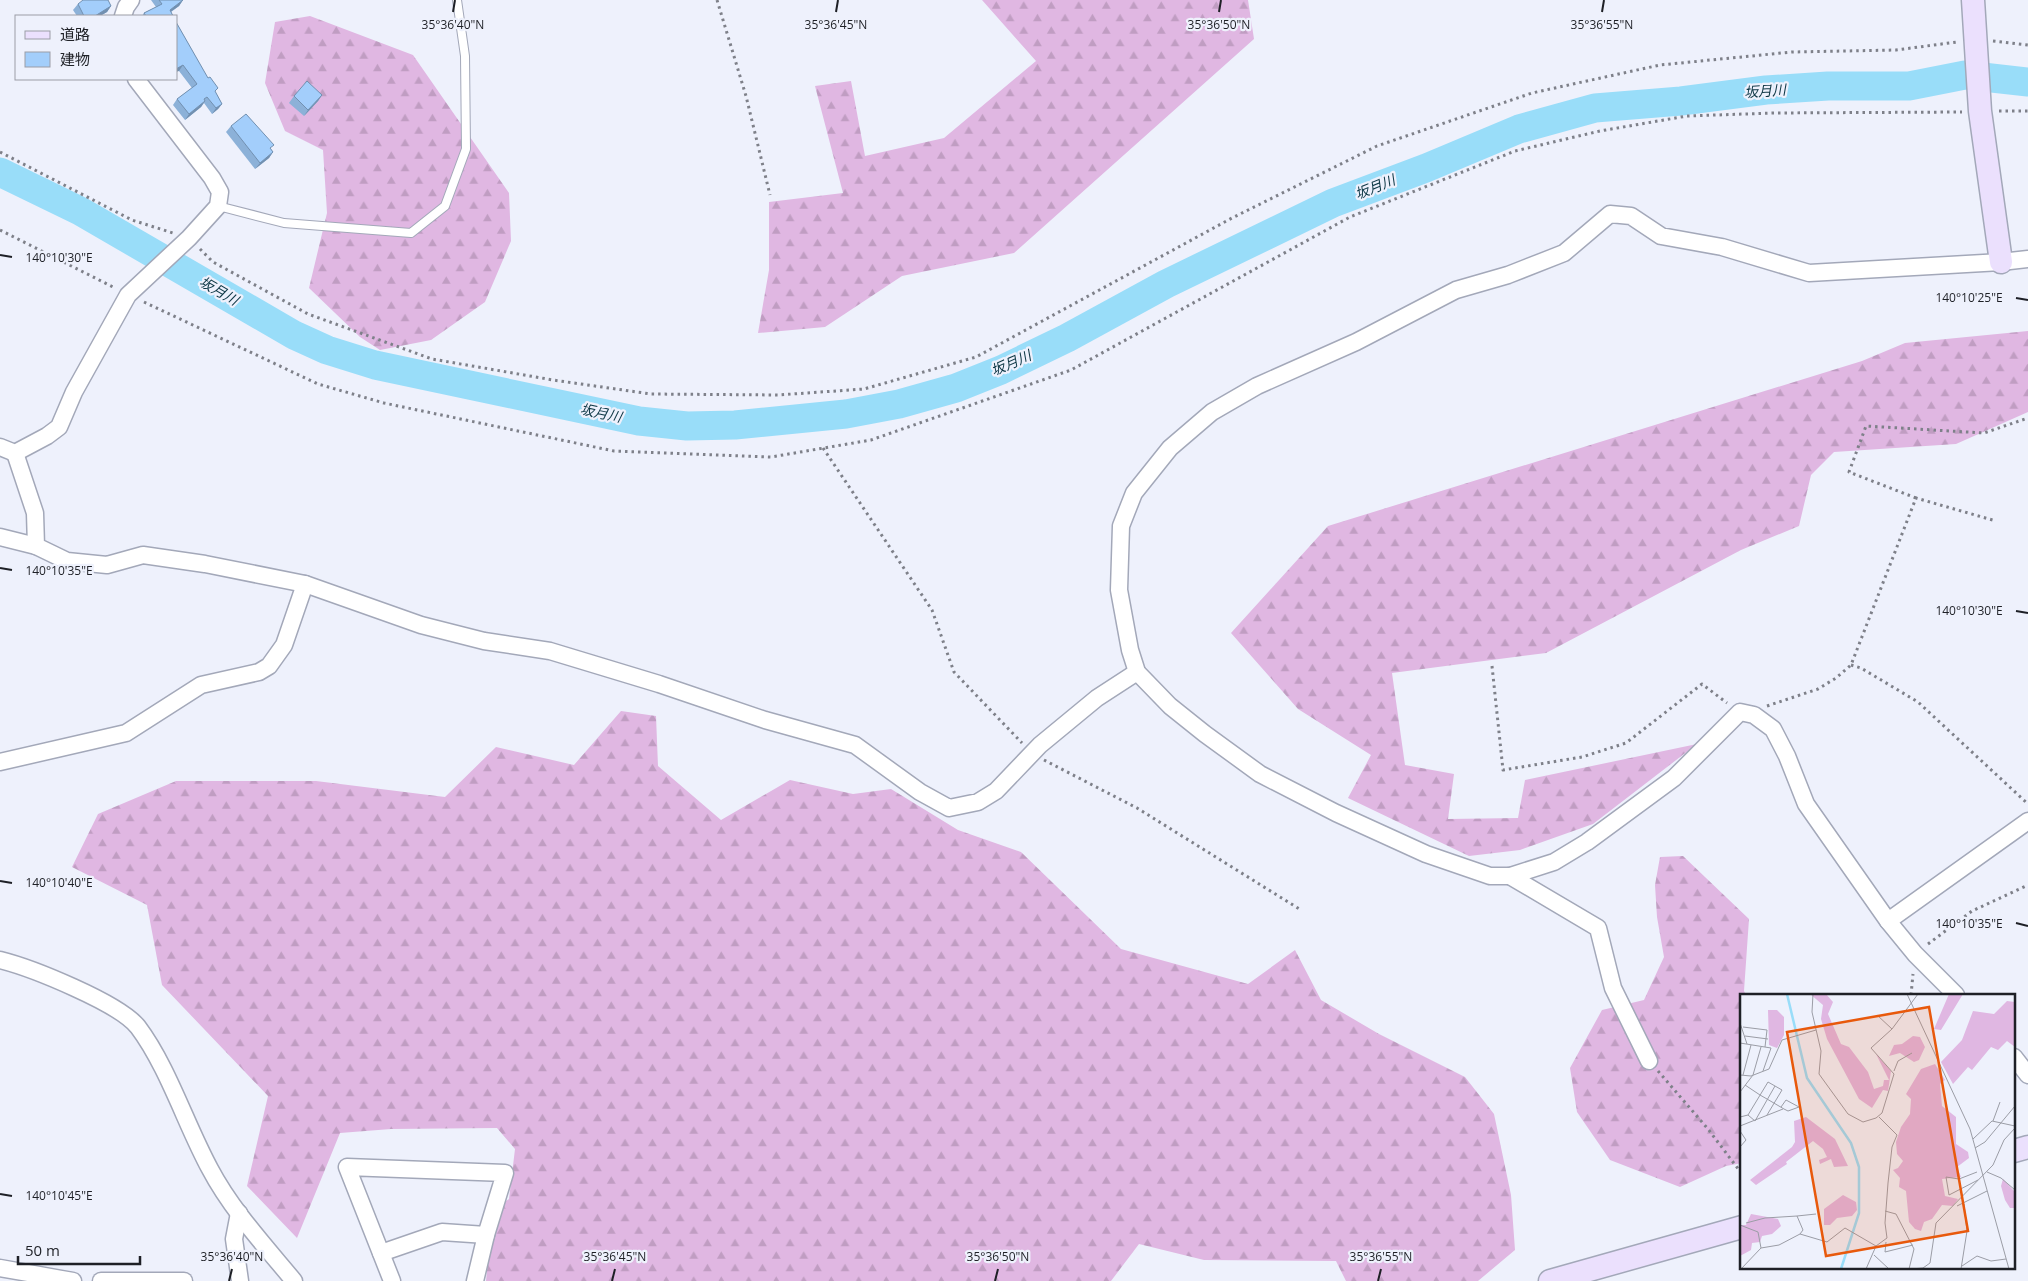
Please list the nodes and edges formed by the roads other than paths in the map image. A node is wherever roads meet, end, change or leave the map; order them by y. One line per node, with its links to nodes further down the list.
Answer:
1 (131, 0): 4 (street)
2 (457, 0): 6 (lane)
3 (1973, 0): 8 (street)
4 (123, 15)
5 (137, 80): 6 (street)
6 (218, 206): 9 (street)
7 (2028, 259): 8 (street)
8 (2001, 262): 13 (street)
9 (7, 450): 11 (street)
10 (0, 537): 11 (street)
11 (36, 546): 12 (street)
12 (305, 584): 13 (street); 14 (street)
13 (1137, 672): 16 (street)
14 (0, 762)
15 (2028, 821): 17 (street)
16 (1510, 876): 17 (street); 21 (street)
17 (1888, 921): 19 (street)
18 (0, 960): 23 (street)
19 (1955, 994)
20 (2016, 1060): 22 (street)
21 (1650, 1061)
22 (2028, 1075)
23 (239, 1213): 31 (street); 32 (street)
24 (1740, 1228): 35 (street)
25 (486, 1235): 26 (street); 26 (street); 34 (street)
26 (381, 1253): 33 (street)
27 (0, 1268): 28 (street)
28 (73, 1281)
29 (101, 1281): 30 (street)
30 (184, 1281)
31 (240, 1281)
32 (294, 1281)
33 (392, 1281)
34 (475, 1281)
35 (1550, 1281)

